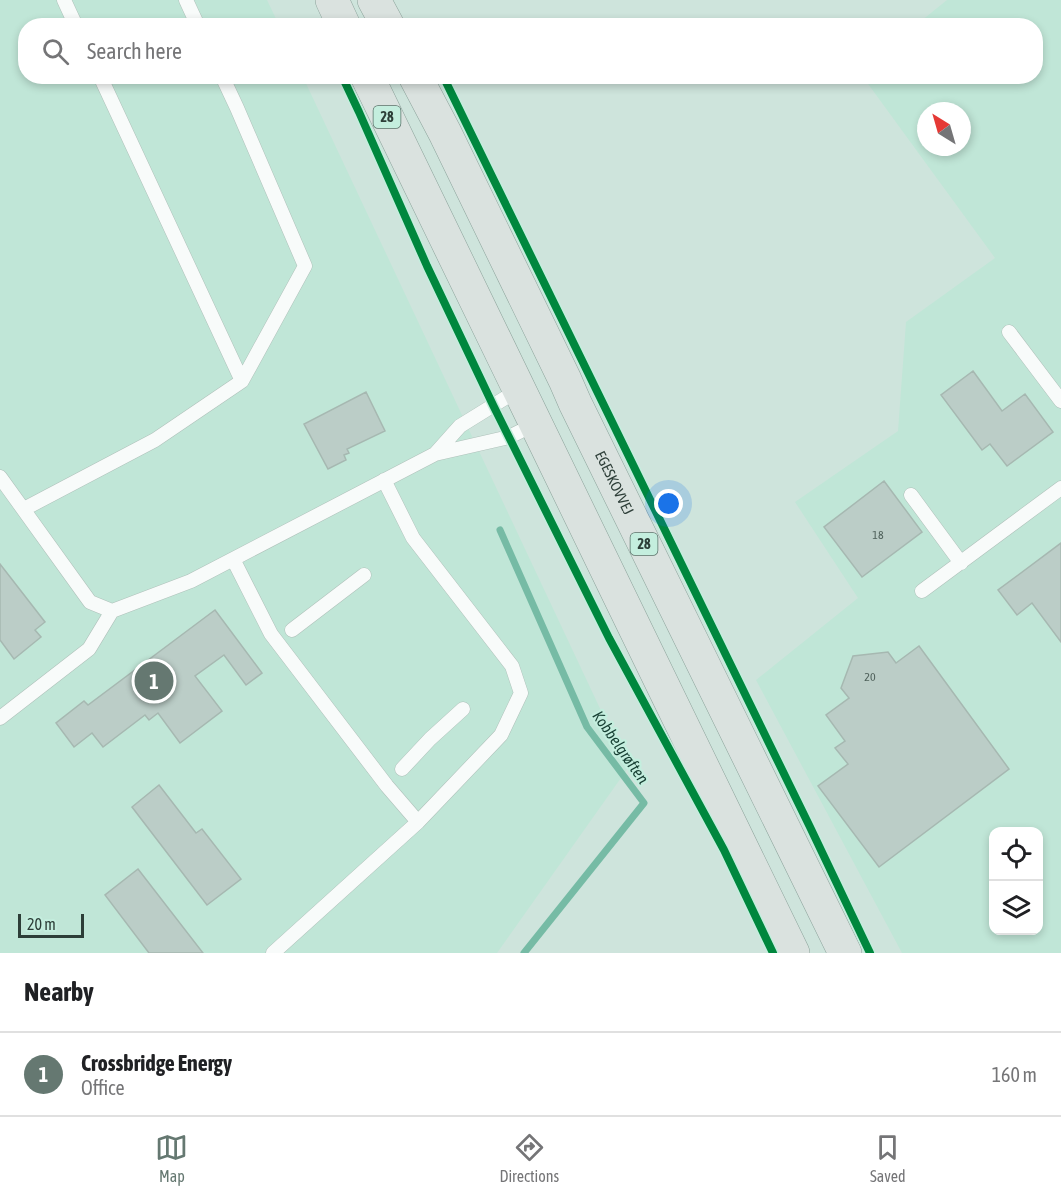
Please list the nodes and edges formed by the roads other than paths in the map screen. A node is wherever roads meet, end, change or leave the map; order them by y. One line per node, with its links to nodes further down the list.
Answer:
1 (64, 0): 5 (lane)
2 (186, 0): 6 (lane)
3 (333, 0): 7 (main road)
4 (374, 0): 8 (main road)
5 (72, 18)
6 (194, 18)
7 (341, 18)
8 (384, 18)
9 (104, 84): 14 (lane)
10 (226, 84): 14 (lane)
11 (371, 84): 15 (main road, 28)
12 (419, 84): 36 (main road, EGESKOVVEJ / 28)
13 (1009, 332): 16 (lane)
14 (242, 381): 23 (lane)
15 (518, 390): 17 (main road, 28); 18 (lane)
16 (1061, 400)
17 (535, 424): 18 (lane); 35 (main road, 28)
18 (435, 454): 20 (lane)
19 (0, 477): 23 (lane)
20 (384, 480): 24 (lane); 33 (lane)
21 (1061, 488): 25 (lane)
22 (911, 495): 25 (lane)
23 (24, 509): 28 (lane)
24 (233, 559): 28 (lane); 33 (lane)
25 (961, 562): 27 (lane)
26 (364, 575): 29 (lane)
27 (922, 591)
28 (112, 611): 31 (lane)
29 (292, 630)
30 (462, 709): 32 (lane)
31 (0, 718)
32 (402, 769)
33 (418, 822): 34 (lane)
34 (273, 953)
35 (793, 953)
36 (845, 953)

